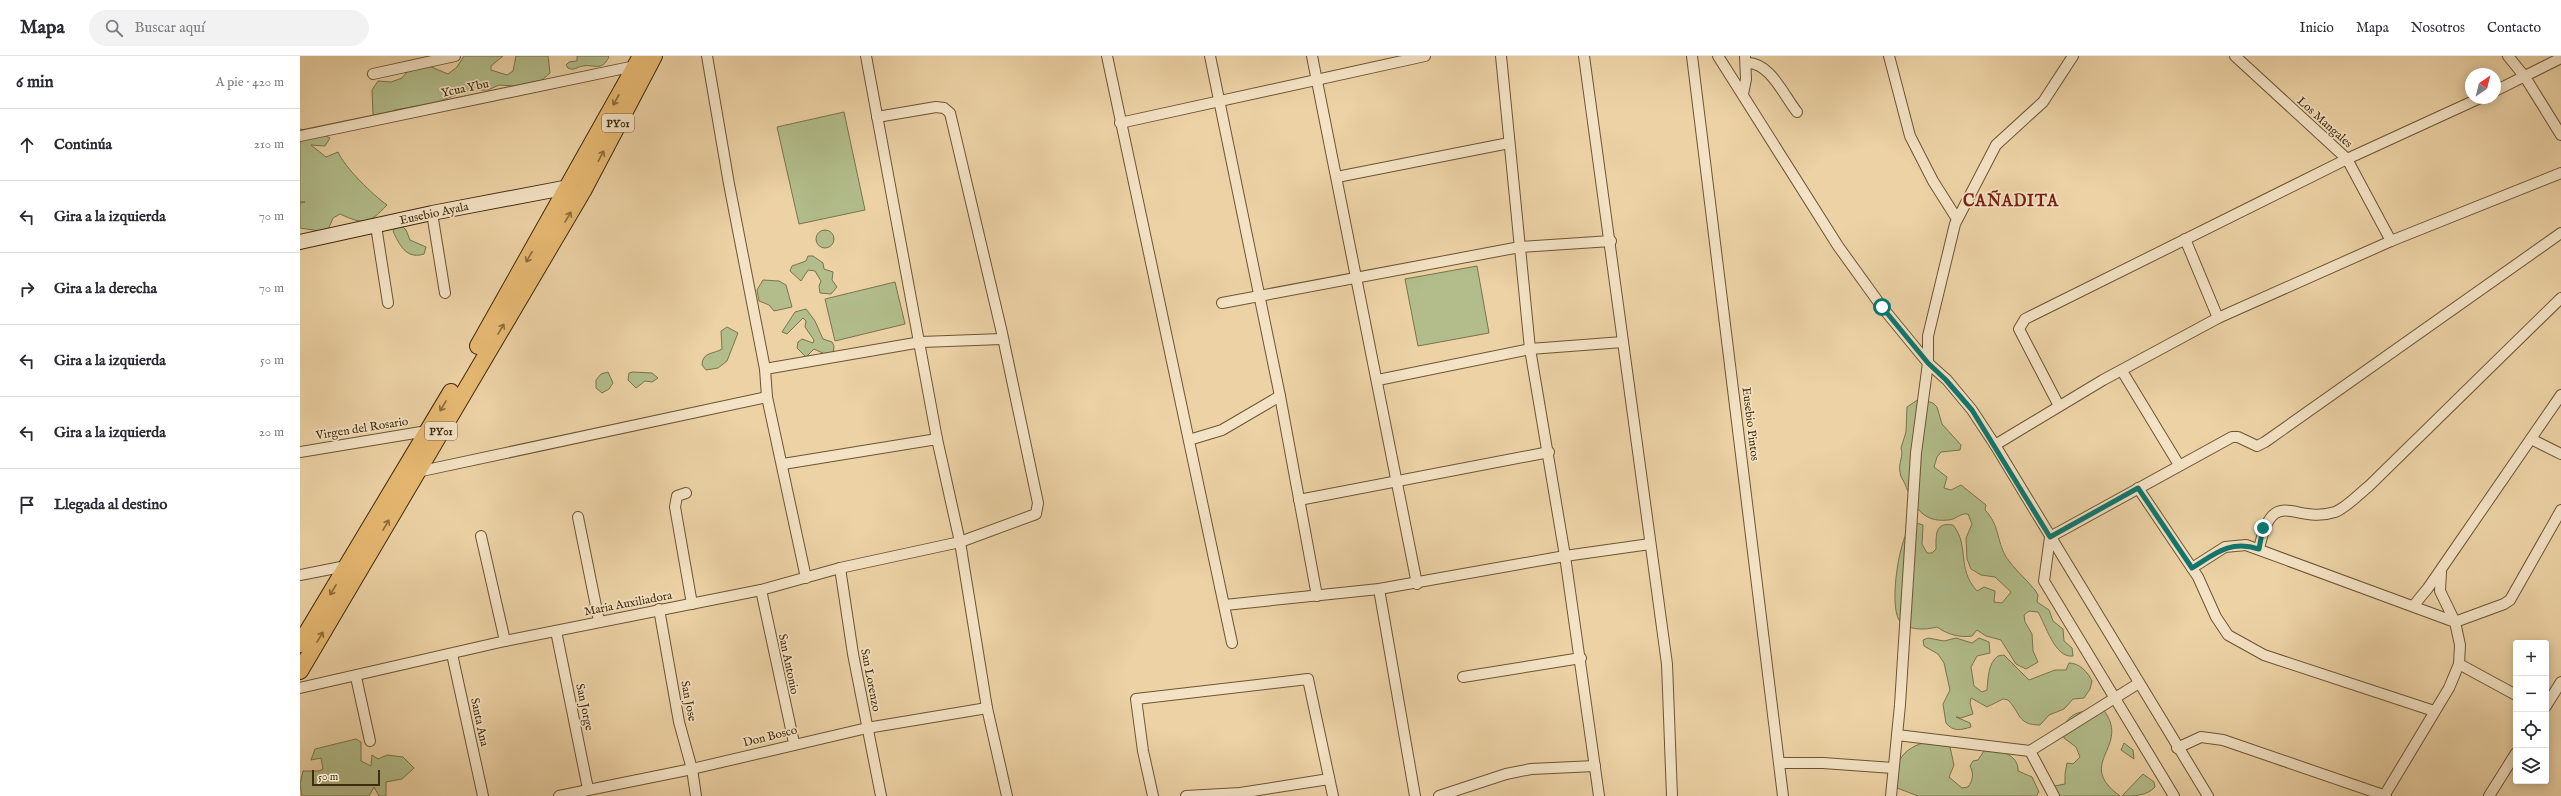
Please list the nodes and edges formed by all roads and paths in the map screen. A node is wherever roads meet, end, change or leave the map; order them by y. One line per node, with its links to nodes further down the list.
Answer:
1 (455, 56): 20 (street)
2 (654, 56): 36 (highway, PY01, one-way to 2)
3 (707, 56): 58 (street)
4 (866, 56): 28 (street)
5 (1107, 56): 29 (street)
6 (1210, 56): 25 (street)
7 (1312, 56): 22 (street)
8 (1425, 56): 22 (street)
9 (1501, 56): 32 (street)
10 (1584, 56): 42 (street)
11 (1692, 56): 129 (street, Eusebio Pintos)
12 (1718, 56): 24 (street)
13 (1889, 56): 38 (street)
14 (2073, 56): 38 (street)
15 (2235, 56): 33 (street, Los Mangales)
16 (2508, 56): 21 (street)
17 (2561, 58): 21 (street)
18 (1746, 59): 24 (street); 27 (street)
19 (638, 61): 31 (street, Ycua Ybu); 36 (highway, PY01, one-way to 36)
20 (373, 74)
21 (2525, 77): 23 (street); 30 (street)
22 (1316, 79): 25 (street); 35 (street)
23 (2501, 88)
24 (1743, 94): 57 (street)
25 (1218, 100): 29 (street); 48 (street)
26 (2467, 104): 33 (street)
27 (1797, 112)
28 (877, 117): 53 (street); 54 (street)
29 (1120, 123): 68 (street)
30 (2561, 135)
31 (300, 136)
32 (1509, 143): 35 (street); 45 (street)
33 (2347, 159): 41 (street); 43 (street, Los Mangales)
34 (2561, 173): 43 (street)
35 (1337, 177): 46 (street)
36 (576, 189): 37 (main road, Eusebio Ayala); 65 (highway, PY01, one-way to 65); 75 (highway, PY01, one-way to 36)
37 (432, 213): 39 (main road, Eusebio Ayala); 47 (street)
38 (1957, 219): 57 (street)
39 (376, 226): 44 (main road, Eusebio Ayala); 50 (street)
40 (2561, 233): 74 (street)
41 (2185, 239): 52 (street); 64 (street)
42 (1611, 241): 45 (street); 55 (street)
43 (2391, 241): 52 (street)
44 (300, 242)
45 (1520, 247): 46 (street); 56 (street)
46 (1356, 279): 48 (street); 60 (street)
47 (445, 293)
48 (1259, 297): 51 (street); 62 (street)
49 (2561, 298): 86 (street)
50 (388, 303)
51 (1222, 304)
52 (2218, 318): 59 (street)
53 (1002, 339): 54 (street); 84 (street, Maria Auxiliadora)
54 (921, 342): 58 (street); 66 (street)
55 (1623, 342): 56 (street); 85 (street)
56 (1530, 349): 60 (street); 71 (street)
57 (1928, 363): 69 (street); 123 (street)
58 (765, 369): 63 (street)
59 (2122, 371): 64 (street); 74 (street)
60 (1378, 380): 76 (street)
61 (2561, 395): 67 (street)
62 (1280, 396): 68 (street); 79 (street)
63 (767, 397): 73 (street); 75 (street)
64 (2059, 406): 69 (street)
65 (428, 431): 70 (street, Virgen del Rosario); 88 (highway, PY01)
66 (937, 439): 73 (street); 84 (street)
67 (2531, 439): 72 (street); 89 (street)
68 (1189, 440): 99 (street)
69 (1995, 445): 83 (street)
70 (300, 452)
71 (1549, 452): 76 (street); 87 (street)
72 (2561, 454)
73 (783, 464): 93 (street)
74 (2178, 465): 77 (street)
75 (417, 472): 111 (highway, PY01, one-way to 75)
76 (1397, 482): 79 (street); 94 (street)
77 (2138, 488): 83 (street); 91 (street)
78 (686, 493): 98 (street)
79 (1299, 500): 97 (street)
80 (2561, 510): 103 (street)
81 (578, 517): 102 (street)
82 (481, 536): 105 (street)
83 (2050, 537): 115 (street); 118 (street)
84 (960, 542): 90 (street, Maria Auxiliadora); 120 (street)
85 (1650, 544): 87 (street); 146 (street)
86 (2259, 549): 91 (street); 100 (street)
87 (1565, 556): 94 (street); 109 (street)
88 (346, 566): 92 (street); 107 (highway, PY01, one-way to 107)
89 (2442, 567): 100 (street); 103 (street)
90 (840, 568): 93 (street, Maria Auxiliadora); 122 (street, San Lorenzo)
91 (2192, 568): 121 (street)
92 (300, 575)
93 (806, 578): 96 (street, Maria Auxiliadora)
94 (1417, 584): 95 (street)
95 (1379, 589): 97 (street); 143 (street)
96 (760, 590): 98 (street, Maria Auxiliadora); 125 (street, San Antonio)
97 (1317, 596): 99 (street)
98 (692, 604): 101 (street, Maria Auxiliadora)
99 (1225, 605): 106 (street)
100 (2414, 605): 103 (street)
101 (659, 609): 102 (street, Maria Auxiliadora); 132 (street, San Jose)
102 (599, 621): 104 (street, Maria Auxiliadora)
103 (2455, 622): 110 (street)
104 (556, 631): 105 (street, Maria Auxiliadora); 134 (street, San Jorge)
105 (505, 641): 108 (street, Maria Auxiliadora)
106 (1232, 643)
107 (300, 644)
108 (452, 654): 112 (street, Maria Auxiliadora); 135 (street, Santa Ana)
109 (1581, 658): 113 (street); 130 (street)
110 (2459, 664): 117 (street); 121 (street)
111 (302, 665)
112 (356, 677): 116 (street, Maria Auxiliadora); 124 (street)
113 (1462, 677)
114 (2561, 682): 119 (street)
115 (2139, 683): 118 (street); 126 (street)
116 (300, 688)
117 (2513, 693)
118 (2114, 699): 127 (street); 150 (street)
119 (2549, 701)
120 (987, 708): 122 (street, Don Bosco); 139 (street)
121 (2434, 711): 152 (street)
122 (867, 728): 125 (street, Don Bosco); 138 (street, San Lorenzo)
123 (1897, 735): 127 (street); 131 (street)
124 (370, 741)
125 (794, 743): 132 (street, Don Bosco)
126 (2177, 748): 151 (street); 152 (street)
127 (2030, 751): 149 (street)
128 (2513, 759): 153 (street)
129 (1780, 763): 131 (street); 147 (street, Eusebio Pintos)
130 (1595, 766): 144 (street); 145 (street)
131 (1893, 768): 148 (street)
132 (692, 769): 134 (street, Don Bosco); 137 (street, San Jose)
133 (1329, 779): 140 (street); 141 (street); 142 (street)
134 (588, 789): 136 (street, Don Bosco)
135 (483, 796)
136 (559, 796)
137 (696, 796)
138 (881, 796)
139 (1007, 796)
140 (1153, 796)
141 (1186, 796)
142 (1333, 796)
143 (1415, 796)
144 (1438, 796)
145 (1599, 796)
146 (1672, 796)
147 (1783, 796)
148 (1891, 796)
149 (2054, 796)
150 (2174, 796)
151 (2208, 796)
152 (2385, 796)
153 (2489, 796)

